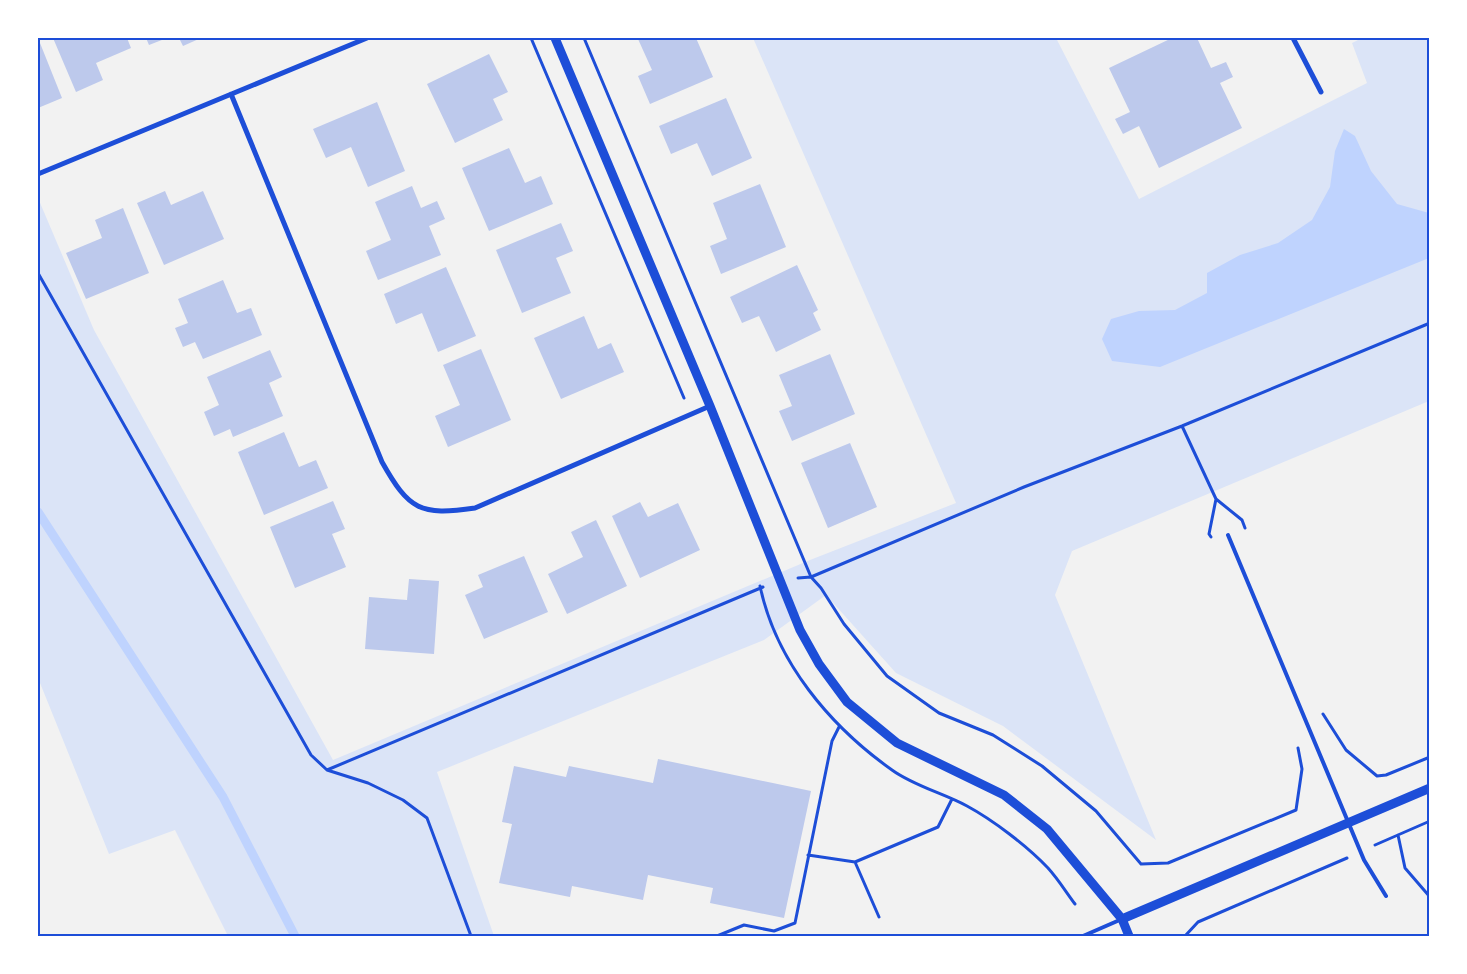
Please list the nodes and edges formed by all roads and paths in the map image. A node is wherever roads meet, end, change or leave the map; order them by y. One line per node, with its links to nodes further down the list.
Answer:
1 (367, 38): 6 (street)
2 (555, 38): 10 (street)
3 (584, 38): 17 (path)
4 (1293, 38): 5 (street)
5 (1321, 92)
6 (230, 94): 7 (street); 10 (street)
7 (38, 174)
8 (38, 273): 23 (path)
9 (1430, 323): 11 (path)
10 (710, 406): 35 (street)
11 (1182, 426): 12 (path); 17 (path)
12 (1216, 499): 14 (path); 15 (path)
13 (1228, 535): 27 (lane)
14 (1248, 537)
15 (1213, 542)
16 (804, 577): 17 (path)
17 (811, 577): 21 (path)
18 (761, 588): 23 (path)
19 (1320, 707): 22 (path)
20 (839, 727): 30 (path)
21 (1297, 746)
22 (1430, 756)
23 (327, 770): 36 (path)
24 (1430, 788): 27 (street)
25 (952, 799): 31 (path)
26 (1430, 821): 28 (path)
27 (1349, 822): 29 (lane); 35 (street)
28 (1398, 835): 29 (path); 33 (path)
29 (1361, 852): 32 (lane); 40 (path)
30 (808, 855): 31 (path); 37 (path)
31 (855, 862): 34 (path)
32 (1386, 896)
33 (1430, 897)
34 (879, 917)
35 (1122, 919): 38 (lane); 39 (street)
36 (470, 936)
37 (718, 936)
38 (1083, 936)
39 (1129, 936)
40 (1185, 936)

